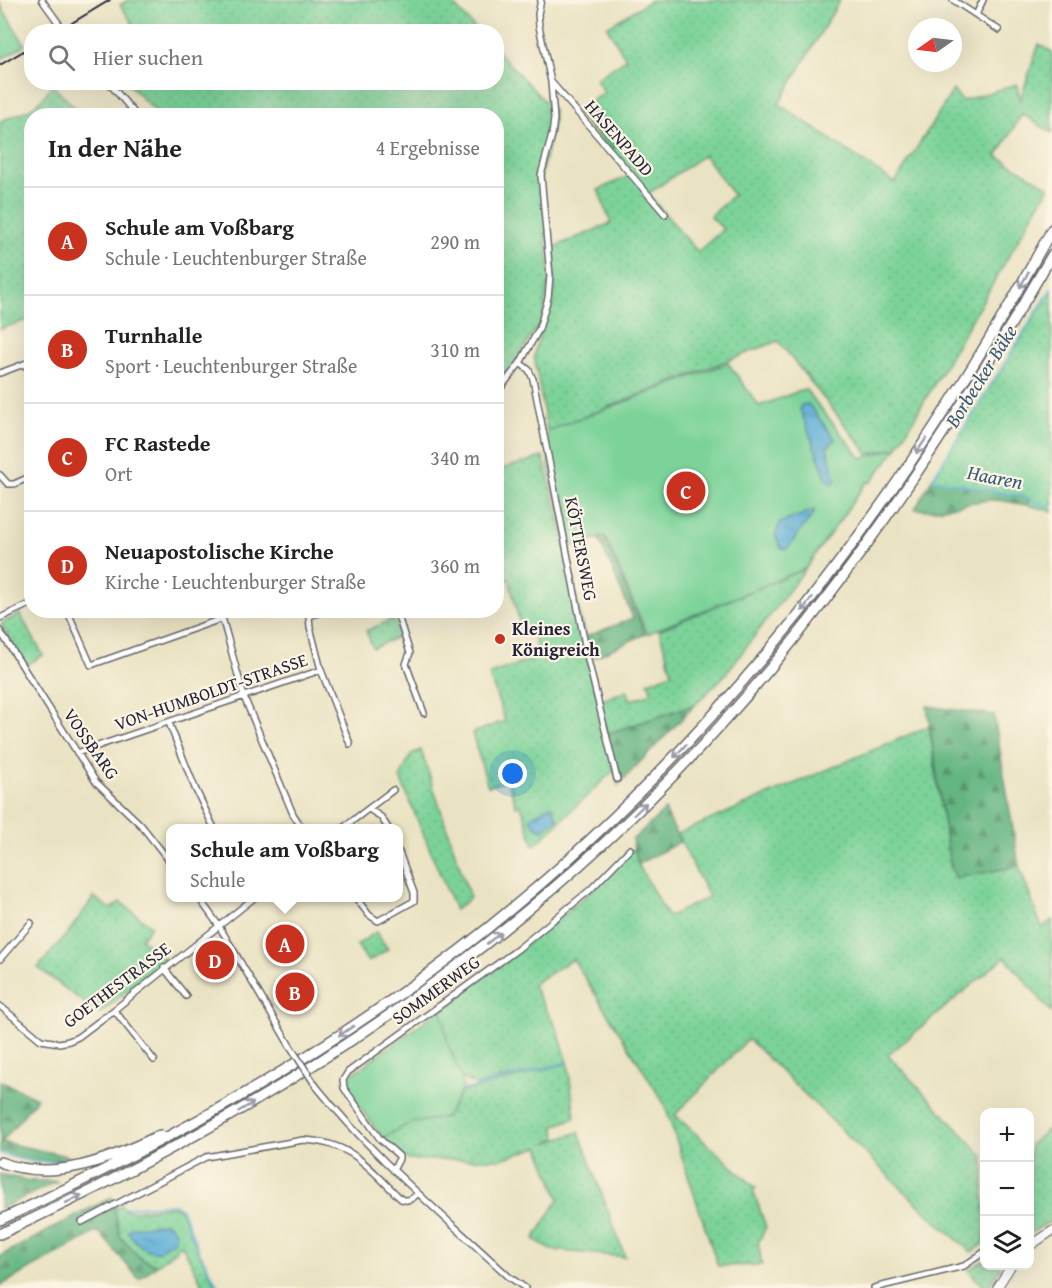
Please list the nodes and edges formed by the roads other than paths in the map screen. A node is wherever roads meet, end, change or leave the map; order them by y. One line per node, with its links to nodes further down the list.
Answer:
1 (42, 0): 6 (street)
2 (953, 0): 5 (street)
3 (983, 0): 5 (street)
4 (543, 1): 8 (street)
5 (976, 15): 7 (street)
6 (59, 24)
7 (999, 30)
8 (551, 82): 11 (street, HASENPADD); 14 (street)
9 (115, 90): 10 (street)
10 (130, 108)
11 (665, 214)
12 (1052, 229): 54 (highway, one-way to 54)
13 (1052, 255): 61 (highway, one-way to 13)
14 (520, 363): 17 (street); 33 (street, KÖTTERSWEG)
15 (24, 364): 16 (street)
16 (0, 373)
17 (504, 384)
18 (0, 475): 19 (street)
19 (24, 480)
20 (24, 607): 21 (street)
21 (0, 618)
22 (70, 618): 25 (street)
23 (309, 618): 27 (street)
24 (399, 618): 29 (street)
25 (221, 619): 28 (street)
26 (0, 631): 32 (street, VOSSBARG)
27 (321, 670): 28 (street, VON-HUMBOLDT-STRASSE); 31 (street)
28 (244, 697): 30 (street, VON-HUMBOLDT-STRASSE); 37 (street)
29 (424, 713)
30 (169, 723): 32 (street, VON-HUMBOLDT-STRASSE); 36 (street)
31 (350, 744)
32 (77, 753): 41 (street, VOSSBARG)
33 (617, 779)
34 (393, 790): 35 (street)
35 (369, 809): 38 (street); 39 (street)
36 (212, 824)
37 (299, 824)
38 (348, 824)
39 (385, 824)
40 (630, 849): 56 (street, SOMMERWEG)
41 (166, 857)
42 (403, 863): 45 (street)
43 (202, 902): 47 (street)
44 (248, 902): 47 (street, GOETHESTRASSE)
45 (360, 902)
46 (31, 923): 48 (street)
47 (219, 926): 49 (street, GOETHESTRASSE); 56 (street, bridge)
48 (0, 959)
49 (164, 968): 50 (street); 52 (street, GOETHESTRASSE)
50 (186, 996)
51 (0, 1006): 52 (street, GOETHESTRASSE)
52 (114, 1010): 53 (street)
53 (154, 1060)
54 (221, 1108): 55 (highway); 58 (highway)
55 (0, 1162)
56 (393, 1170): 57 (street)
57 (418, 1193): 59 (street); 65 (street)
58 (0, 1220)
59 (82, 1222)
60 (1052, 1231): 62 (street)
61 (0, 1234)
62 (1034, 1243)
63 (980, 1255): 66 (street)
64 (1008, 1270): 67 (street)
65 (525, 1288)
66 (874, 1288)
67 (997, 1288)

